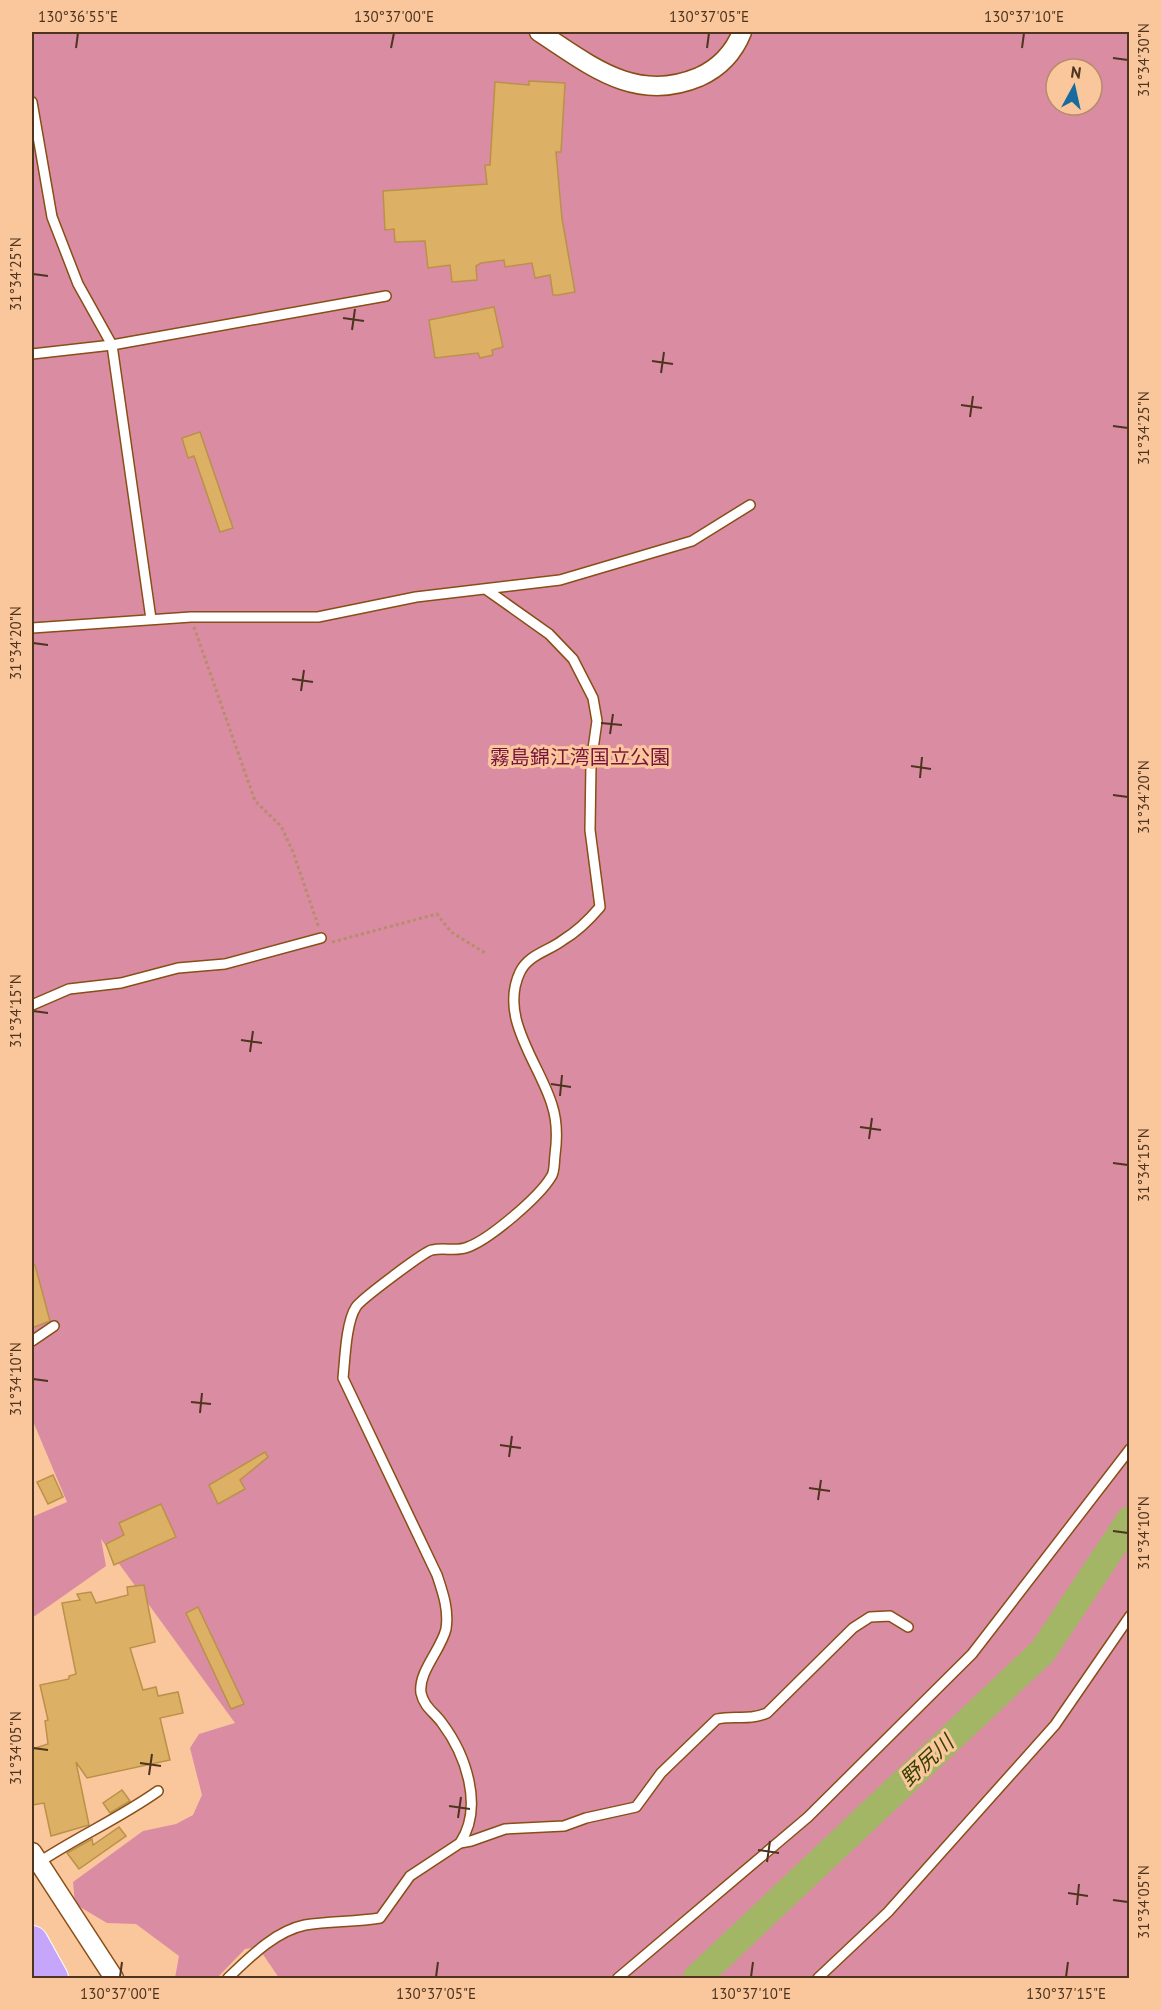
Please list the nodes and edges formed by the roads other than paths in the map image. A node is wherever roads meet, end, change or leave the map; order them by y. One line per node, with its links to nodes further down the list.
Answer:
1 (539, 32): 2 (street)
2 (742, 32)
3 (32, 102): 5 (lane)
4 (386, 296): 5 (lane)
5 (112, 345): 6 (lane); 9 (lane)
6 (32, 354)
7 (750, 505): 8 (lane)
8 (487, 590): 9 (lane); 19 (lane)
9 (151, 619): 10 (lane)
10 (32, 628)
11 (321, 938): 12 (lane)
12 (32, 1005)
13 (54, 1326): 14 (lane)
14 (32, 1341)
15 (1130, 1449): 25 (lane)
16 (1130, 1616): 26 (lane)
17 (908, 1627): 19 (lane)
18 (158, 1791): 20 (lane)
19 (460, 1843): 24 (lane)
20 (35, 1858): 23 (street)
21 (32, 1942): 22 (highway)
22 (49, 1978)
23 (114, 1978)
24 (228, 1978)
25 (618, 1978)
26 (818, 1978)

